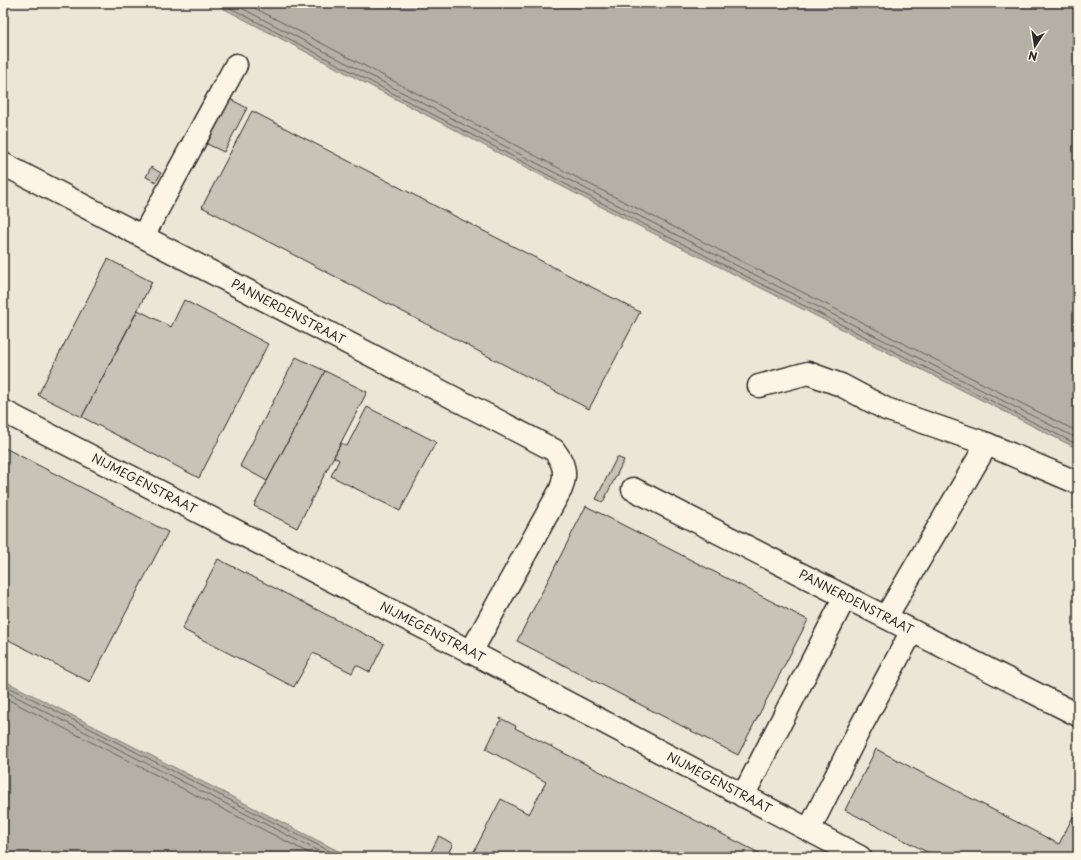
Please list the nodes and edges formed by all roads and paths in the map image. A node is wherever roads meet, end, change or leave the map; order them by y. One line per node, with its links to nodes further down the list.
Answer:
1 (236, 65): 3 (street)
2 (3, 164): 3 (street, PANNERDENSTRAAT)
3 (142, 236): 12 (street, PANNERDENSTRAAT)
4 (759, 386): 6 (street)
5 (3, 411): 12 (street, NIJMEGENSTRAAT)
6 (987, 444): 7 (street); 10 (street)
7 (1078, 482)
8 (634, 489): 9 (street, PANNERDENSTRAAT)
9 (845, 597): 10 (street, PANNERDENSTRAAT); 14 (street)
10 (886, 617): 11 (street, PANNERDENSTRAAT)
11 (912, 631): 13 (street, PANNERDENSTRAAT); 15 (street)
12 (471, 652): 14 (street, NIJMEGENSTRAAT)
13 (1078, 715)
14 (743, 796): 15 (street, NIJMEGENSTRAAT)
15 (809, 830): 16 (street, NIJMEGENSTRAAT)
16 (860, 857)

